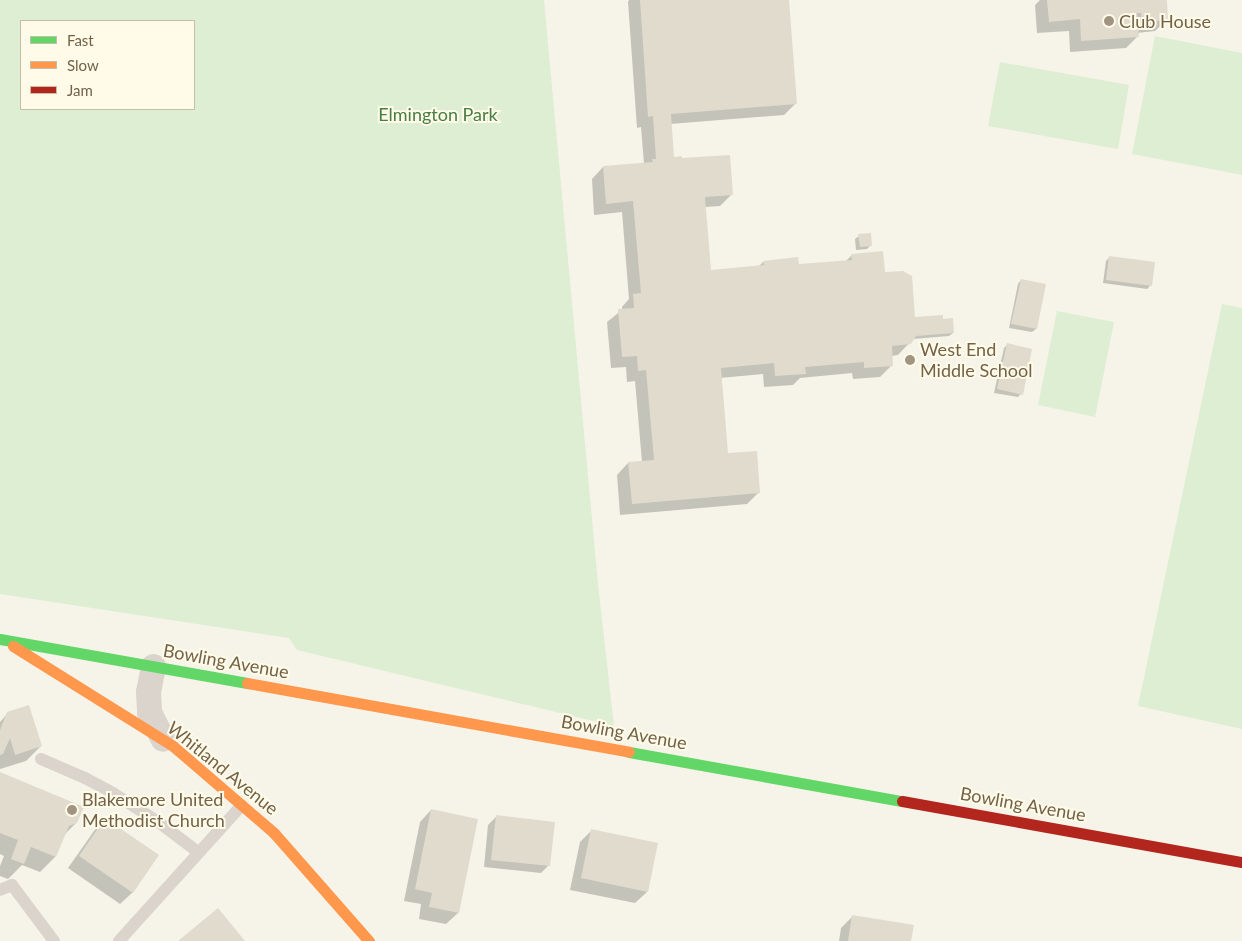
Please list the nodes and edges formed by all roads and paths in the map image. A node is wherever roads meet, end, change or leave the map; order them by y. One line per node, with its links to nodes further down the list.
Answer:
1 (1, 639): 2 (street, Bowling Avenue); 3 (street, Whitland Avenue)
2 (153, 666): 3 (street); 7 (street, Bowling Avenue)
3 (163, 739): 5 (street, Whitland Avenue)
4 (41, 758): 6 (lane)
5 (242, 805): 6 (lane); 11 (street, Whitland Avenue)
6 (198, 852): 10 (lane)
7 (1242, 862)
8 (0, 890): 9 (lane)
9 (54, 941)
10 (120, 941)
11 (369, 941)

